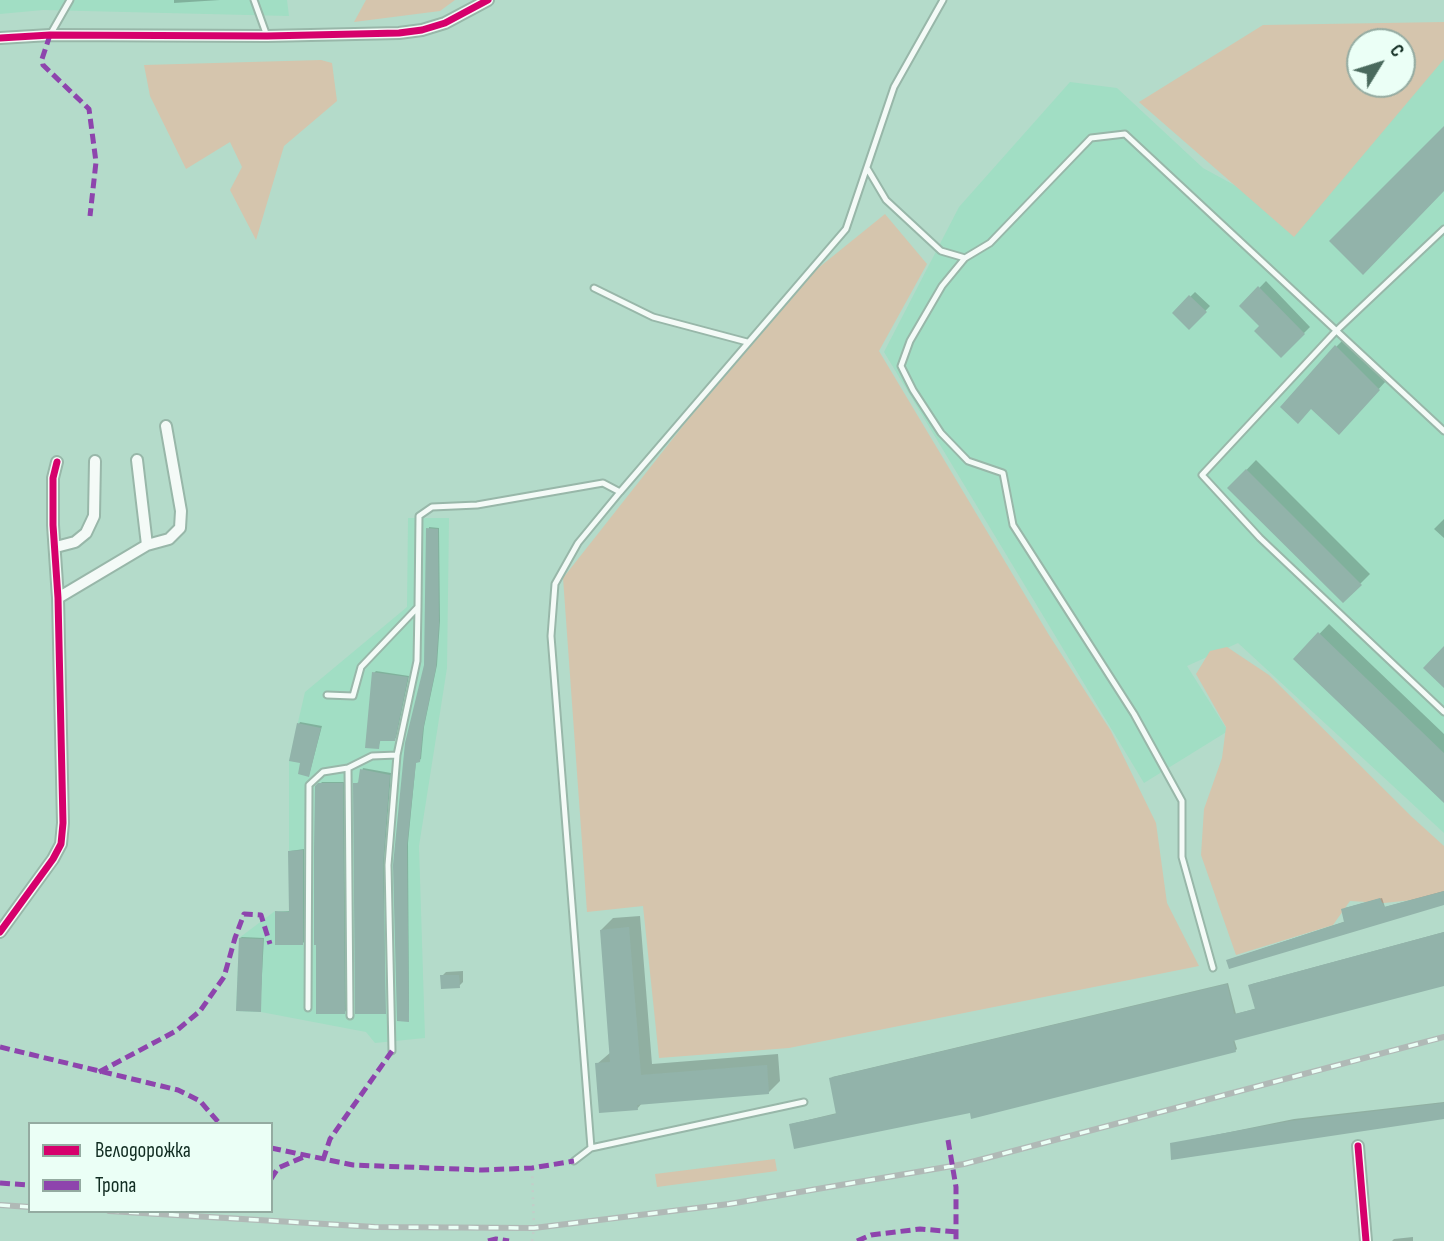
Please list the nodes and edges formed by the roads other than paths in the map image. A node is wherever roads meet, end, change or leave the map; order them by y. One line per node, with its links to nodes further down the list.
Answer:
1 (70, 0): 5 (lane)
2 (254, 0): 6 (lane)
3 (488, 0): 6 (street)
4 (943, 0): 8 (lane)
5 (50, 35): 6 (street); 7 (street)
6 (267, 36)
7 (0, 38)
8 (867, 168): 10 (lane); 13 (lane)
9 (1444, 229): 12 (lane)
10 (965, 258): 12 (lane); 29 (lane)
11 (594, 288): 13 (lane)
12 (1336, 331): 15 (lane); 25 (lane)
13 (747, 342): 19 (lane)
14 (166, 426): 20 (street)
15 (1444, 432)
16 (137, 460): 20 (street)
17 (95, 461): 21 (street)
18 (57, 462): 21 (street)
19 (621, 492): 23 (lane); 35 (lane)
20 (147, 545): 22 (street)
21 (56, 547): 22 (street)
22 (58, 598): 28 (street)
23 (418, 607): 24 (lane); 26 (lane)
24 (327, 695)
25 (1444, 712)
26 (397, 755): 27 (lane); 32 (lane)
27 (348, 768): 30 (lane); 31 (lane)
28 (1, 925)
29 (1213, 968)
30 (308, 1008)
31 (350, 1016)
32 (392, 1051)
33 (804, 1102): 35 (lane)
34 (1357, 1146): 37 (street)
35 (591, 1147): 36 (lane)
36 (574, 1161)
37 (1366, 1241)

